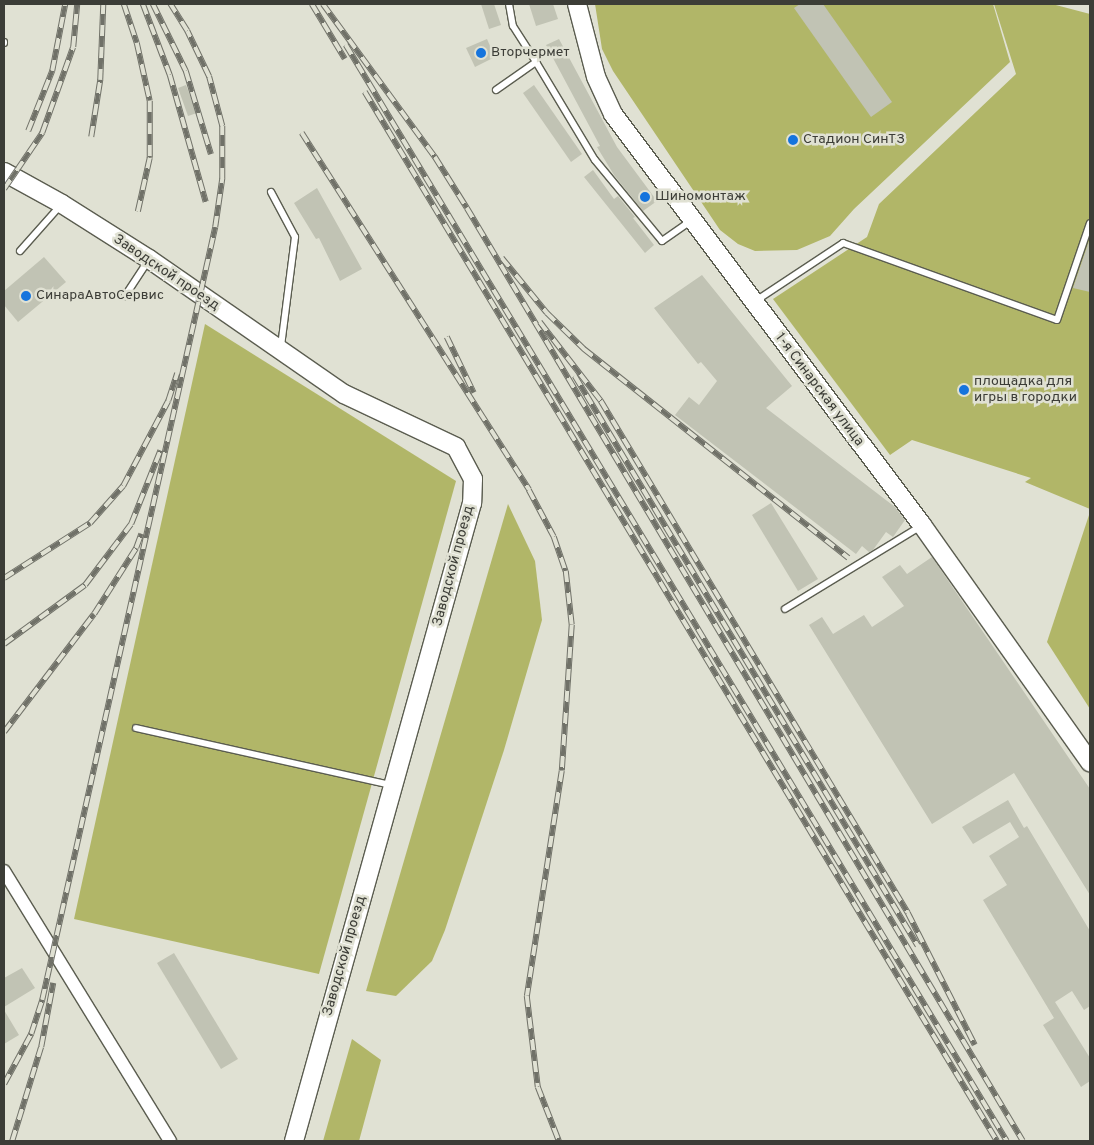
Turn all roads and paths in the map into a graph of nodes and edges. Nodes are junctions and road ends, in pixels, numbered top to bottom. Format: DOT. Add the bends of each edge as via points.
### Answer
graph roads {
  1 [pos="509,4"];
  2 [pos="577,4"];
  3 [pos="536,62"];
  4 [pos="496,90"];
  5 [pos="4,172"];
  6 [pos="270,192"];
  7 [pos="62,204"];
  8 [pos="691,221"];
  9 [pos="1090,223"];
  10 [pos="20,251"];
  11 [pos="149,259"];
  12 [pos="125,296"];
  13 [pos="754,303"];
  14 [pos="280,351"];
  15 [pos="922,526"];
  16 [pos="785,609"];
  17 [pos="136,728"];
  18 [pos="1090,762"];
  19 [pos="393,786"];
  20 [pos="4,871"];
  21 [pos="170,1141"];
  22 [pos="294,1141"];
  1 -- 3 [label="lane" via="513,26"];
  2 -- 8 [label="street, 1-я Синарская улица" via="584,39 613,114"];
  3 -- 4 [label="lane"];
  3 -- 8 [label="lane" via="595,160 662,241"];
  5 -- 7 [label="street, Заводской проезд"];
  6 -- 14 [label="lane" via="295,238"];
  7 -- 10 [label="lane"];
  7 -- 11 [label="street, Заводской проезд"];
  8 -- 13 [label="street, 1-я Синарская улица"];
  9 -- 13 [label="lane" via="1057,320 843,243"];
  11 -- 12 [label="lane"];
  11 -- 14 [label="street, Заводской проезд"];
  13 -- 15 [label="street, 1-я Синарская улица"];
  14 -- 19 [label="street, Заводской проезд" via="344,394 456,447 473,479 472,503"];
  15 -- 16 [label="lane"];
  15 -- 18 [label="street, 1-я Синарская улица"];
  17 -- 19 [label="lane"];
  19 -- 22 [label="street, Заводской проезд"];
  20 -- 21 [label="street"];
}
